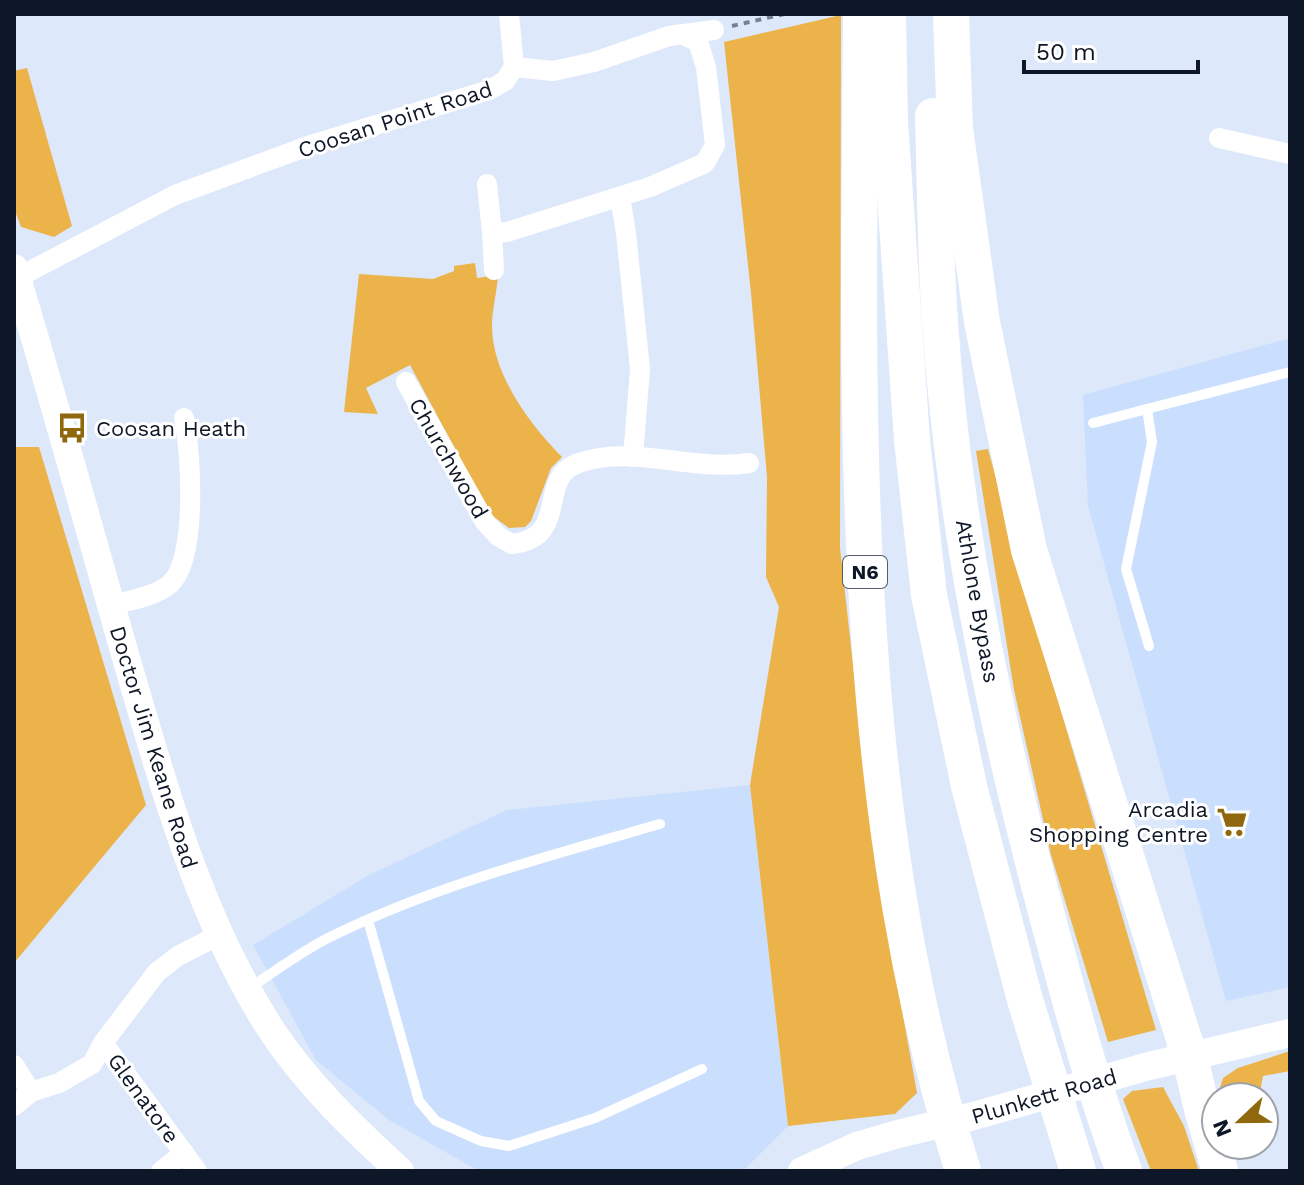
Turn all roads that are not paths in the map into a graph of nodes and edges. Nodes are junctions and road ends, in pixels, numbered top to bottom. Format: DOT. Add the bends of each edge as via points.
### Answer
graph roads {
  1 [pos="509,14"];
  2 [pos="861,14"];
  3 [pos="888,14"];
  4 [pos="930,14"];
  5 [pos="951,14"];
  6 [pos="714,30"];
  7 [pos="682,34"];
  8 [pos="514,67"];
  9 [pos="1219,138"];
  10 [pos="1290,154"];
  11 [pos="487,184"];
  12 [pos="620,197"];
  13 [pos="492,233"];
  14 [pos="494,270"];
  15 [pos="16,273"];
  16 [pos="1290,372"];
  17 [pos="406,382"];
  18 [pos="1147,409"];
  19 [pos="184,418"];
  20 [pos="1093,423"];
  21 [pos="633,457"];
  22 [pos="749,463"];
  23 [pos="111,605"];
  24 [pos="1149,646"];
  25 [pos="660,824"];
  26 [pos="368,920"];
  27 [pos="219,935"];
  28 [pos="247,989"];
  29 [pos="1290,1033"];
  30 [pos="103,1043"];
  31 [pos="1190,1058"];
  32 [pos="14,1065"];
  33 [pos="702,1069"];
  34 [pos="31,1092"];
  35 [pos="14,1106"];
  36 [pos="948,1123"];
  37 [pos="184,1153"];
  38 [pos="1121,1162"];
  39 [pos="1076,1164"];
  40 [pos="161,1171"];
  41 [pos="197,1171"];
  42 [pos="400,1171"];
  43 [pos="802,1171"];
  44 [pos="963,1171"];
  45 [pos="1220,1171"];
  1 -- 8 [label="street"];
  2 -- 36 [label="highway, N6" via="858,345 872,690 890,851"];
  3 -- 39 [label="highway, Athlone Bypass" via="890,122 911,424 929,595 969,786 1025,1000"];
  4 -- 38 [label="highway, Athlone Bypass" via="940,321 979,622 1014,787 1066,987"];
  5 -- 31 [label="highway" via="955,128 982,322 1029,550"];
  6 -- 7 [label="street, Coosan Point Road"];
  7 -- 8 [label="street, Coosan Point Road" via="553,71"];
  7 -- 12 [label="street" via="702,49 713,152 689,172"];
  8 -- 15 [label="street, Coosan Point Road" via="505,81 489,90 311,145 175,195"];
  9 -- 10 [label="street"];
  11 -- 13 [label="street"];
  12 -- 13 [label="street" via="522,229"];
  12 -- 21 [label="street" via="640,369"];
  13 -- 14 [label="street"];
  15 -- 23 [label="street, Doctor Jim Keane Road"];
  16 -- 18 [label="lane"];
  17 -- 21 [label="street, Churchwood" via="485,522 512,544 535,537 544,528 566,469 599,458"];
  18 -- 20 [label="lane"];
  18 -- 24 [label="lane" via="1152,442 1126,569"];
  19 -- 23 [label="street" via="190,498 186,546 177,574 172,583 150,594"];
  21 -- 22 [label="street, Churchwood" via="711,466"];
  23 -- 27 [label="street, Doctor Jim Keane Road" via="168,801"];
  25 -- 26 [label="lane" via="528,862"];
  26 -- 28 [label="lane" via="328,938"];
  26 -- 33 [label="lane" via="419,1101 436,1121 481,1141 509,1146 595,1118"];
  27 -- 28 [label="street, Doctor Jim Keane Road"];
  27 -- 30 [label="street, Glenatore" via="163,966"];
  28 -- 42 [label="street, Doctor Jim Keane Road" via="300,1068"];
  29 -- 31 [label="street, Plunkett Road"];
  30 -- 34 [label="street, Glenatore" via="87,1068"];
  30 -- 37 [label="street, Glenatore"];
  31 -- 36 [label="street, Plunkett Road"];
  31 -- 45 [label="highway"];
  32 -- 34 [label="street"];
  34 -- 35 [label="street, Glenatore"];
  36 -- 43 [label="street, Plunkett Road" via="857,1146"];
  36 -- 44 [label="highway, N6"];
  37 -- 40 [label="street, Glenatore"];
  37 -- 41 [label="street, Glenatore"];
}
